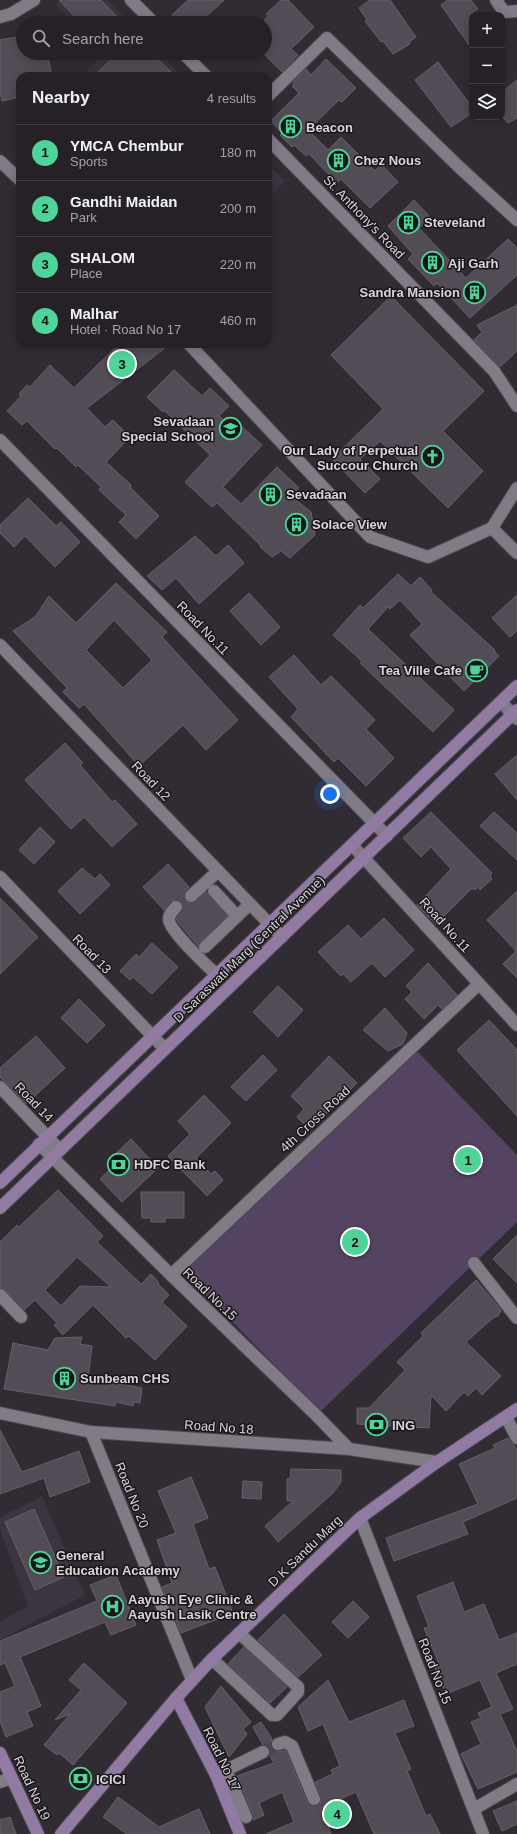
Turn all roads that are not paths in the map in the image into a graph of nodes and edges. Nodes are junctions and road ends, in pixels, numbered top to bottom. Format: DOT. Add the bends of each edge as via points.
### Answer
graph roads {
  1 [pos="34,0"];
  2 [pos="131,0"];
  3 [pos="496,0"];
  4 [pos="517,10"];
  5 [pos="147,16"];
  6 [pos="0,17"];
  7 [pos="190,60"];
  8 [pos="202,72"];
  9 [pos="272,92"];
  10 [pos="272,143"];
  11 [pos="0,161"];
  12 [pos="16,176"];
  13 [pos="517,220"];
  14 [pos="193,348"];
  15 [pos="517,406"];
  16 [pos="0,440"];
  17 [pos="517,488"];
  18 [pos="492,528"];
  19 [pos="517,553"];
  20 [pos="0,645"];
  21 [pos="517,686"];
  22 [pos="501,702"];
  23 [pos="516,715"];
  24 [pos="375,823"];
  25 [pos="387,836"];
  26 [pos="352,845"];
  27 [pos="364,858"];
  28 [pos="218,871"];
  29 [pos="0,877"];
  30 [pos="214,891"];
  31 [pos="191,896"];
  32 [pos="250,904"];
  33 [pos="176,907"];
  34 [pos="237,916"];
  35 [pos="270,925"];
  36 [pos="282,937"];
  37 [pos="205,947"];
  38 [pos="217,975"];
  39 [pos="479,984"];
  40 [pos="517,1025"];
  41 [pos="153,1037"];
  42 [pos="164,1050"];
  43 [pos="0,1087"];
  44 [pos="43,1140"];
  45 [pos="56,1154"];
  46 [pos="0,1183"];
  47 [pos="0,1208"];
  48 [pos="474,1263"];
  49 [pos="171,1275"];
  50 [pos="0,1295"];
  51 [pos="21,1317"];
  52 [pos="517,1318"];
  53 [pos="517,1409"];
  54 [pos="0,1413"];
  55 [pos="506,1416"];
  56 [pos="91,1432"];
  57 [pos="517,1438"];
  58 [pos="349,1449"];
  59 [pos="438,1462"];
  60 [pos="360,1518"];
  61 [pos="239,1633"];
  62 [pos="212,1659"];
  63 [pos="192,1680"];
  64 [pos="176,1698"];
  65 [pos="278,1744"];
  66 [pos="263,1752"];
  67 [pos="0,1753"];
  68 [pos="221,1773"];
  69 [pos="4,1776"];
  70 [pos="517,1784"];
  71 [pos="231,1798"];
  72 [pos="314,1799"];
  73 [pos="474,1809"];
  74 [pos="246,1817"];
  75 [pos="38,1834"];
  76 [pos="61,1834"];
  77 [pos="240,1834"];
  78 [pos="483,1834"];
  1 -- 6 [label="street" via="11,14"];
  2 -- 5 [label="street"];
  3 -- 4 [label="street" via="504,12"];
  7 -- 8 [label="street"];
  9 -- 13 [label="street" via="327,38"];
  10 -- 15 [label="street, St. Anthony's Road" via="494,371"];
  11 -- 12 [label="street"];
  14 -- 18 [label="street" via="370,537 428,556"];
  16 -- 24 [label="street, Road No.11"];
  17 -- 18 [label="street"];
  18 -- 19 [label="street"];
  20 -- 28 [label="street, Road 12"];
  21 -- 22 [label="main road, D Saraswati Marg (Central Avenue)"];
  22 -- 23 [label="street"];
  22 -- 24 [label="main road, D Saraswati Marg (Central Avenue)"];
  23 -- 25 [label="main road, D Saraswati Marg (Central Avenue)"];
  24 -- 25 [label="street, Road No.11"];
  24 -- 26 [label="main road, D Saraswati Marg (Central Avenue)"];
  25 -- 27 [label="main road, D Saraswati Marg (Central Avenue)"];
  26 -- 27 [label="street, Road No.11"];
  26 -- 35 [label="main road, D Saraswati Marg (Central Avenue)"];
  27 -- 36 [label="main road, D Saraswati Marg (Central Avenue)"];
  27 -- 39 [label="street, Road No.11"];
  28 -- 31 [label="street"];
  28 -- 32 [label="street, Road 12"];
  29 -- 41 [label="street, Road 13"];
  30 -- 34 [label="street"];
  32 -- 34 [label="street"];
  32 -- 35 [label="street, Road 12"];
  33 -- 38 [label="street" via="169,914 169,921 178,935"];
  34 -- 37 [label="street"];
  35 -- 36 [label="street, Road 12"];
  35 -- 38 [label="main road, D Saraswati Marg (Central Avenue)"];
  36 -- 42 [label="main road, D Saraswati Marg (Central Avenue)"];
  38 -- 41 [label="main road, D Saraswati Marg (Central Avenue)"];
  39 -- 40 [label="street, Road No.11"];
  39 -- 49 [label="street, 4th Cross Road"];
  41 -- 42 [label="street, Road 13"];
  41 -- 44 [label="main road, D Saraswati Marg (Central Avenue)"];
  42 -- 45 [label="main road, D Saraswati Marg (Central Avenue)"];
  43 -- 44 [label="street, Road 14"];
  44 -- 45 [label="street, Road 14"];
  44 -- 46 [label="main road, D Saraswati Marg (Central Avenue)"];
  45 -- 47 [label="main road, D Saraswati Marg (Central Avenue)"];
  45 -- 49 [label="street, Road No.15"];
  48 -- 52 [label="street"];
  49 -- 58 [label="street, Road No.15"];
  50 -- 51 [label="street"];
  53 -- 55 [label="main road, D K Sandu Marg"];
  54 -- 56 [label="street, Road No 18"];
  55 -- 57 [label="street"];
  55 -- 59 [label="main road, D K Sandu Marg"];
  56 -- 58 [label="street, Road No 18"];
  56 -- 63 [label="street, Road No 20"];
  58 -- 59 [label="street, Road No 18"];
  59 -- 60 [label="main road, D K Sandu Marg"];
  60 -- 61 [label="main road, D K Sandu Marg"];
  60 -- 73 [label="street, Road No 15"];
  61 -- 62 [label="main road, D K Sandu Marg"];
  61 -- 62 [label="street" via="298,1687 298,1692 277,1715 272,1714"];
  62 -- 63 [label="main road, D K Sandu Marg"];
  63 -- 64 [label="main road, D K Sandu Marg"];
  64 -- 68 [label="main road, Road No 17"];
  64 -- 76 [label="main road, D K Sandu Marg"];
  65 -- 72 [label="street" via="285,1742 292,1746"];
  66 -- 68 [label="street"];
  67 -- 69 [label="main road, Road No 19"];
  68 -- 71 [label="main road, Road No 17"];
  69 -- 75 [label="main road, Road No 19"];
  70 -- 73 [label="street"];
  71 -- 74 [label="street"];
  71 -- 77 [label="main road, Road No 17"];
  73 -- 78 [label="street, Road No 15"];
}
